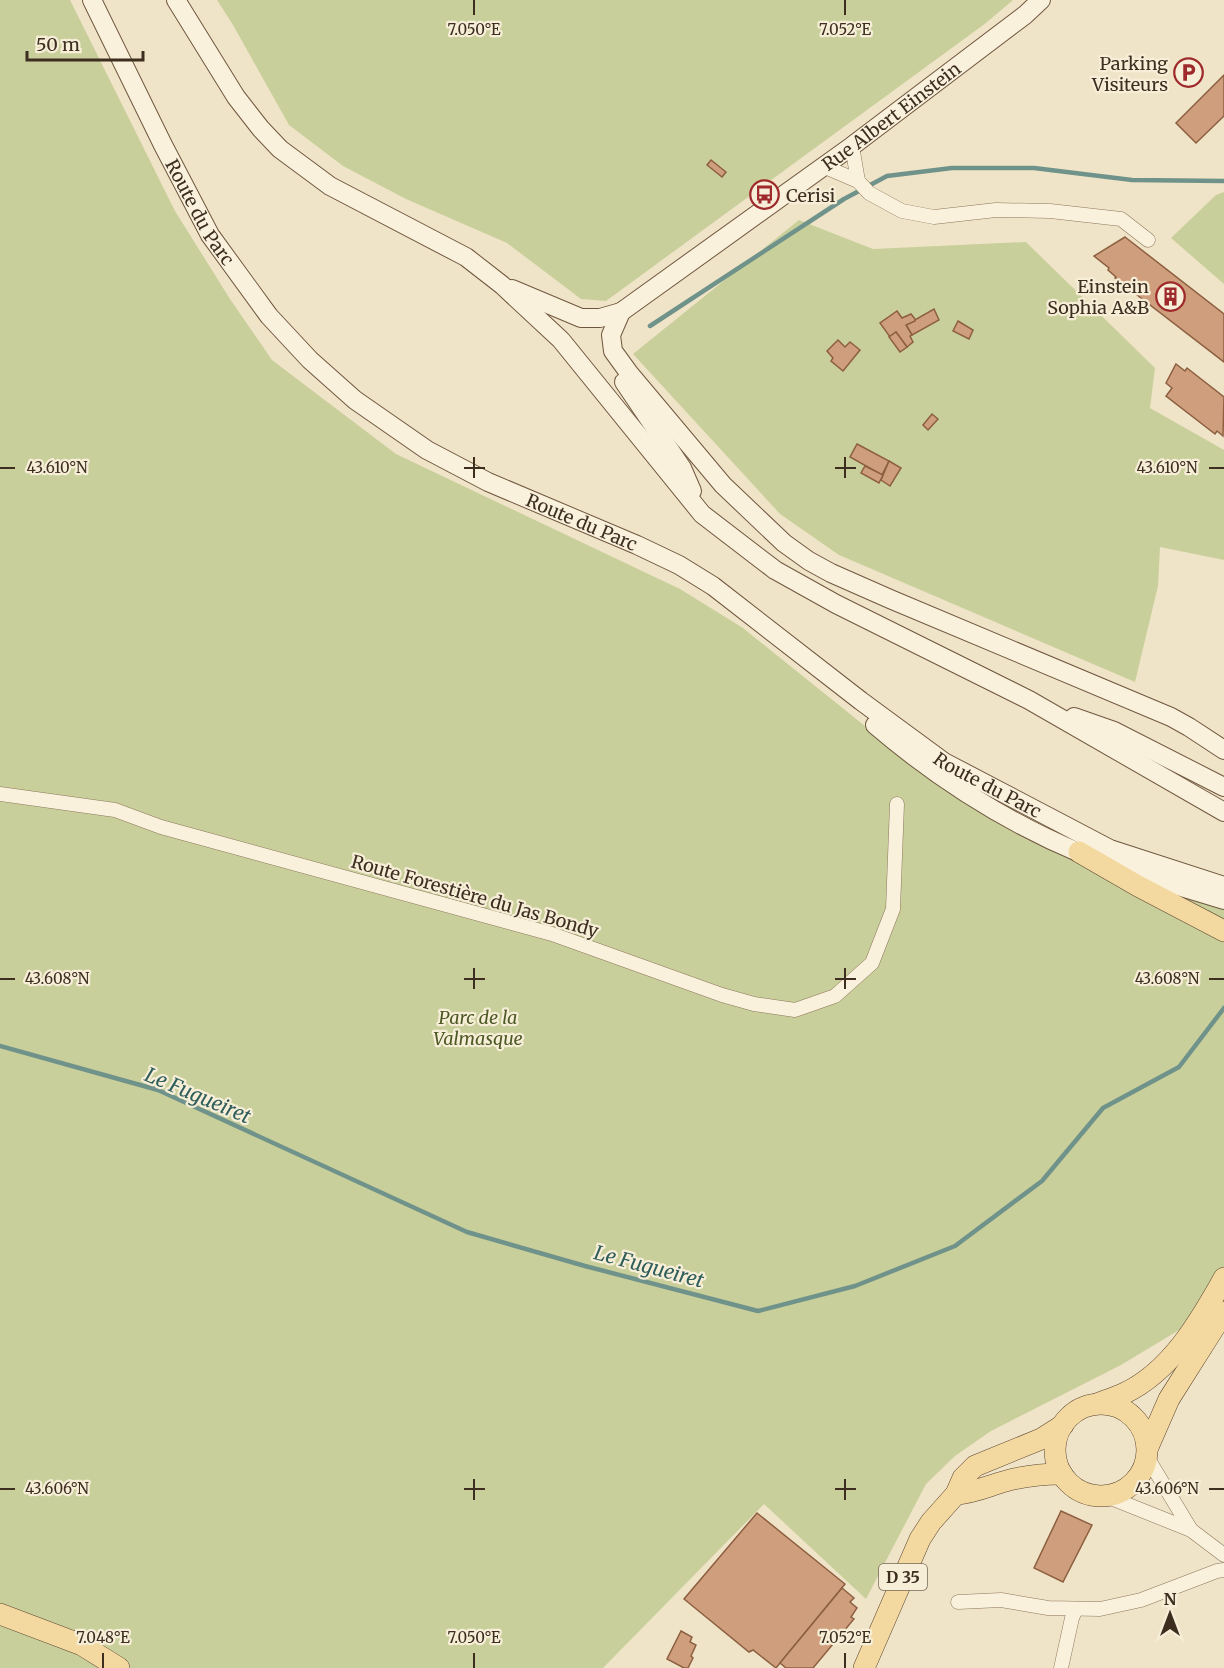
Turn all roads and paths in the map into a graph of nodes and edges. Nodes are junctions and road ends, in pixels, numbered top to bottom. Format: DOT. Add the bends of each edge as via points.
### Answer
graph roads {
  1 [pos="92,0"];
  2 [pos="176,0"];
  3 [pos="1041,0"];
  4 [pos="852,146"];
  5 [pos="823,166"];
  6 [pos="858,181"];
  7 [pos="1149,240"];
  8 [pos="502,285"];
  9 [pos="621,312"];
  10 [pos="702,514"];
  11 [pos="833,679"];
  12 [pos="1029,700"];
  13 [pos="1224,750"];
  14 [pos="1224,787"];
  15 [pos="0,794"];
  16 [pos="897,804"];
  17 [pos="1224,812"];
  18 [pos="1079,852"];
  19 [pos="1224,886"];
  20 [pos="1224,900"];
  21 [pos="1224,931"];
  22 [pos="1224,1278"];
  23 [pos="1224,1312"];
  24 [pos="1096,1405"];
  25 [pos="1063,1425"];
  26 [pos="1148,1452"];
  27 [pos="1062,1474"];
  28 [pos="956,1494"];
  29 [pos="1106,1496"];
  30 [pos="1191,1530"];
  31 [pos="1224,1555"];
  32 [pos="1224,1570"];
  33 [pos="958,1602"];
  34 [pos="1076,1609"];
  35 [pos="0,1614"];
  36 [pos="119,1668"];
  37 [pos="864,1668"];
  38 [pos="1061,1668"];
  1 -- 11 [label="main road, Route du Parc" via="210,235 269,316 310,360 355,400 427,450 488,482 637,545 712,586"];
  2 -- 8 [label="main road" via="236,97 280,149 330,186 466,257"];
  3 -- 4 [label="main road, Rue Albert Einstein"];
  4 -- 5 [label="main road, Rue Albert Einstein"];
  4 -- 6 [label="street"];
  5 -- 6 [label="street"];
  5 -- 9 [label="main road, Rue Albert Einstein"];
  6 -- 7 [label="street" via="869,193 902,211 934,217 996,210 1050,211 1121,219"];
  8 -- 9 [label="main road" via="581,318"];
  8 -- 10 [label="main road" via="561,340"];
  9 -- 10 [label="main road" via="604,329 600,345 682,468"];
  9 -- 13 [label="main road" via="612,335 613,351 723,484 784,543 831,573 1171,717"];
  10 -- 12 [label="main road" via="775,570"];
  11 -- 18 [label="main road" via="853,705 901,747 958,788"];
  11 -- 19 [label="main road, Route du Parc" via="944,762 1110,849"];
  12 -- 14 [label="main road" via="1114,731"];
  12 -- 17 [label="main road"];
  15 -- 16 [label="street, Route Forestière du Jas Bondy" via="115,810 161,827 552,934 722,995 795,1010 835,996 872,963 892,909"];
  18 -- 20 [label="main road"];
  18 -- 21 [label="main road"];
  22 -- 24 [label="main road" via="1185,1341 1161,1366 1126,1393"];
  23 -- 26 [label="main road" via="1168,1400"];
  24 -- 25 [label="main road" via="1074,1413"];
  24 -- 26 [label="main road" via="1112,1405 1128,1412 1140,1424"];
  25 -- 27 [label="main road" via="1055,1449"];
  25 -- 28 [label="main road, D 35" via="1041,1439 975,1466 963,1478"];
  26 -- 29 [label="main road" via="1136,1481 1123,1491"];
  26 -- 30 [label="street"];
  27 -- 28 [label="main road" via="1008,1480 972,1493"];
  27 -- 29 [label="main road" via="1081,1491"];
  28 -- 37 [label="main road, D 35" via="920,1539"];
  29 -- 30 [label="street"];
  30 -- 31 [label="street"];
  32 -- 34 [label="street" via="1140,1600 1100,1609"];
  33 -- 34 [label="street" via="1001,1600"];
  34 -- 38 [label="street"];
  35 -- 36 [label="main road" via="82,1645"];
}
